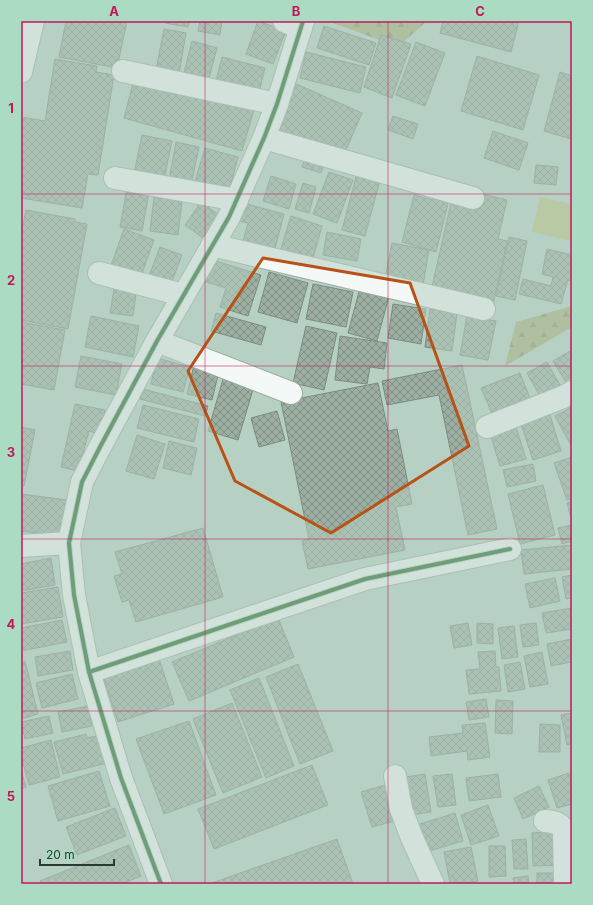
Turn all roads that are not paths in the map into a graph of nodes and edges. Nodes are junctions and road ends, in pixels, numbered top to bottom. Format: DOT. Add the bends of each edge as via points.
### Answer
graph roads {
  1 [pos="33,21"];
  2 [pos="296,23"];
  3 [pos="122,71"];
  4 [pos="21,72"];
  5 [pos="277,104"];
  6 [pos="264,138"];
  7 [pos="115,178"];
  8 [pos="474,198"];
  9 [pos="238,200"];
  10 [pos="212,245"];
  11 [pos="99,273"];
  12 [pos="183,295"];
  13 [pos="484,309"];
  14 [pos="157,341"];
  15 [pos="572,392"];
  16 [pos="291,393"];
  17 [pos="487,427"];
  18 [pos="69,543"];
  19 [pos="21,546"];
  20 [pos="510,548"];
  21 [pos="89,672"];
  22 [pos="395,776"];
  23 [pos="545,821"];
  24 [pos="161,884"];
  25 [pos="433,884"];
  26 [pos="565,884"];
  1 -- 4 [label="street"];
  2 -- 5 [label="street"];
  3 -- 5 [label="street"];
  5 -- 6 [label="street"];
  6 -- 8 [label="street"];
  6 -- 9 [label="street"];
  7 -- 9 [label="street"];
  9 -- 10 [label="street"];
  10 -- 12 [label="street"];
  10 -- 13 [label="street"];
  11 -- 12 [label="street"];
  12 -- 14 [label="street"];
  14 -- 16 [label="street"];
  14 -- 18 [label="street" via="82,482"];
  15 -- 17 [label="street"];
  18 -- 19 [label="street"];
  18 -- 21 [label="street" via="74,595"];
  20 -- 21 [label="street" via="365,579"];
  21 -- 24 [label="street" via="121,778"];
  22 -- 25 [label="street" via="401,809"];
  23 -- 26 [label="street" via="558,823 564,831"];
}
